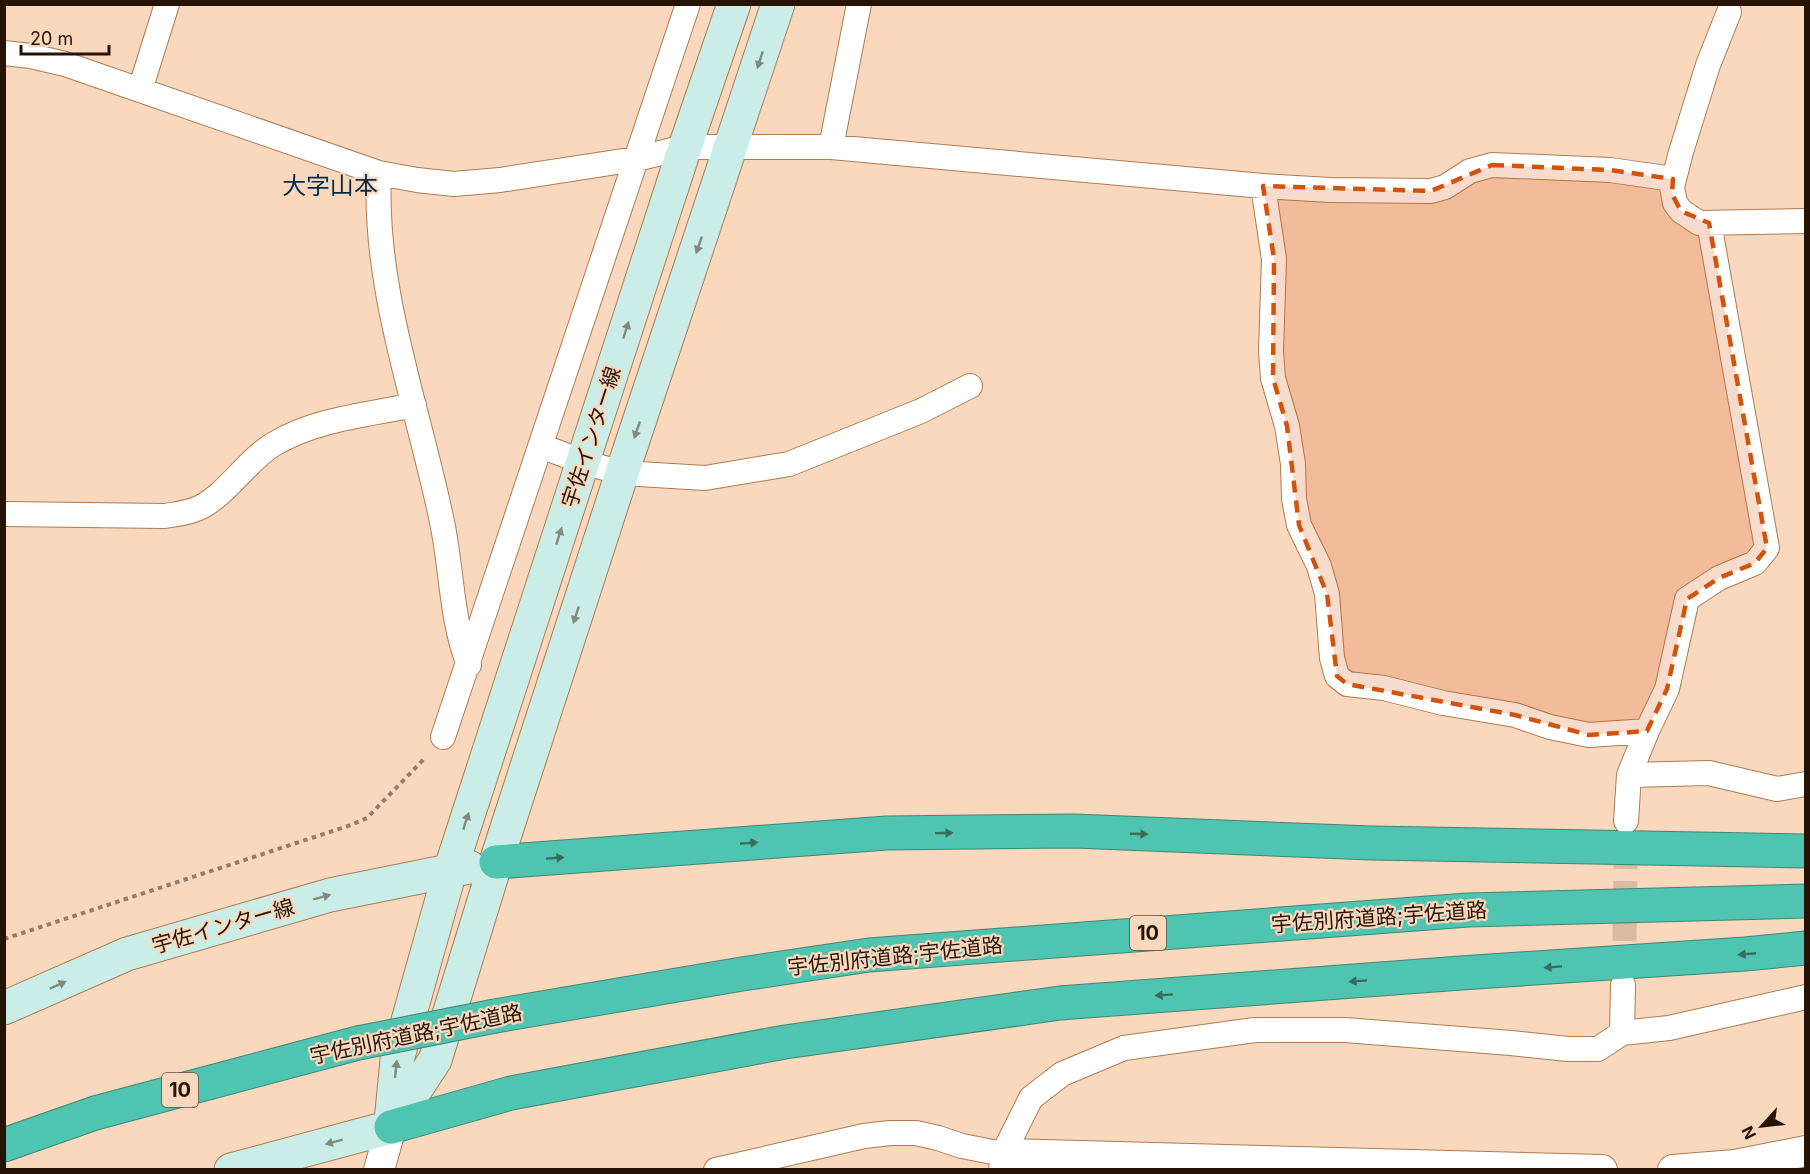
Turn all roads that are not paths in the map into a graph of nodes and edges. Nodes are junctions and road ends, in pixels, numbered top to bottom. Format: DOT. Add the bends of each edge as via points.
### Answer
graph roads {
  1 [pos="167,4"];
  2 [pos="688,4"];
  3 [pos="734,4"];
  4 [pos="778,4"];
  5 [pos="859,4"];
  6 [pos="1729,12"];
  7 [pos="4,53"];
  8 [pos="140,90"];
  9 [pos="685,147"];
  10 [pos="732,147"];
  11 [pos="831,147"];
  12 [pos="636,159"];
  13 [pos="379,173"];
  14 [pos="1673,179"];
  15 [pos="1263,186"];
  16 [pos="1806,221"];
  17 [pos="1709,223"];
  18 [pos="970,386"];
  19 [pos="414,405"];
  20 [pos="541,446"];
  21 [pos="583,462"];
  22 [pos="622,473"];
  23 [pos="4,514"];
  24 [pos="469,665"];
  25 [pos="1647,731"];
  26 [pos="443,737"];
  27 [pos="1629,775"];
  28 [pos="1806,784"];
  29 [pos="1626,821"];
  30 [pos="1806,851"];
  31 [pos="496,862"];
  32 [pos="450,871"];
  33 [pos="1806,901"];
  34 [pos="1806,948"];
  35 [pos="1623,985"];
  36 [pos="1806,997"];
  37 [pos="4,1008"];
  38 [pos="1622,1033"];
  39 [pos="391,1127"];
  40 [pos="4,1145"];
  41 [pos="1806,1151"];
  42 [pos="1002,1162"];
  43 [pos="1682,1169"];
  44 [pos="231,1170"];
  45 [pos="379,1170"];
  46 [pos="716,1170"];
  47 [pos="1602,1170"];
  48 [pos="1673,1170"];
  1 -- 8 [label="street"];
  2 -- 12 [label="street"];
  3 -- 9 [label="main road, 宇佐インター線"];
  4 -- 10 [label="main road, 宇佐インター線, one-way"];
  5 -- 11 [label="street"];
  6 -- 14 [label="street" via="1708,65"];
  7 -- 8 [label="street" via="65,64"];
  8 -- 13 [label="street"];
  9 -- 10 [label="street"];
  9 -- 12 [label="street"];
  21 -- 9 [label="main road, 宇佐インター線, one-way"];
  10 -- 11 [label="street"];
  10 -- 22 [label="main road, 宇佐インター線, one-way"];
  11 -- 15 [label="street"];
  12 -- 13 [label="street" via="501,180 454,183"];
  12 -- 20 [label="street"];
  13 -- 19 [label="street" via="378,203 386,276"];
  14 -- 15 [label="street" via="1610,170 1492,165 1470,171 1431,191"];
  14 -- 17 [label="street" via="1672,194 1681,211 1698,223"];
  15 -- 25 [label="street" via="1274,259 1273,378 1287,426 1299,525 1319,566 1327,594 1337,676 1347,684 1515,715 1589,735"];
  16 -- 17 [label="street"];
  17 -- 25 [label="street" via="1767,548 1755,563 1719,578 1687,599 1667,689"];
  18 -- 22 [label="street" via="921,411 789,464 705,478"];
  19 -- 23 [label="street" via="320,424 295,433 253,460 201,507 185,513"];
  19 -- 24 [label="street" via="447,548 460,643"];
  20 -- 21 [label="street"];
  20 -- 24 [label="street"];
  21 -- 22 [label="street"];
  32 -- 21 [label="main road, 宇佐インター線, one-way"];
  22 -- 31 [label="main road, 宇佐インター線, one-way"];
  24 -- 26 [label="street"];
  25 -- 27 [label="street"];
  27 -- 28 [label="street" via="1709,773 1777,789"];
  27 -- 29 [label="street"];
  31 -- 30 [label="highway, one-way" via="887,833 1074,831 1371,843"];
  31 -- 32 [label="main road, 宇佐インター線"];
  31 -- 39 [label="main road, 宇佐インター線" via="435,1060"];
  37 -- 32 [label="main road, 宇佐インター線, one-way" via="127,954 330,895"];
  39 -- 32 [label="main road, 宇佐インター線, one-way" via="397,1060"];
  33 -- 40 [label="highway, 宇佐別府道路;宇佐道路 / 10, bridge" via="1468,910 869,955 495,1016 358,1043 95,1113"];
  34 -- 39 [label="highway, one-way" via="1060,1003 785,1042 511,1093"];
  35 -- 38 [label="street"];
  36 -- 38 [label="street" via="1669,1028"];
  38 -- 42 [label="street" via="1598,1048 1588,1049 1345,1030 1256,1030 1124,1048 1062,1074 1031,1098"];
  39 -- 44 [label="main road, one-way"];
  39 -- 45 [label="street"];
  41 -- 43 [label="street" via="1735,1165"];
  42 -- 46 [label="street" via="938,1138 890,1133"];
  42 -- 47 [label="street"];
  43 -- 48 [label="street"];
}
